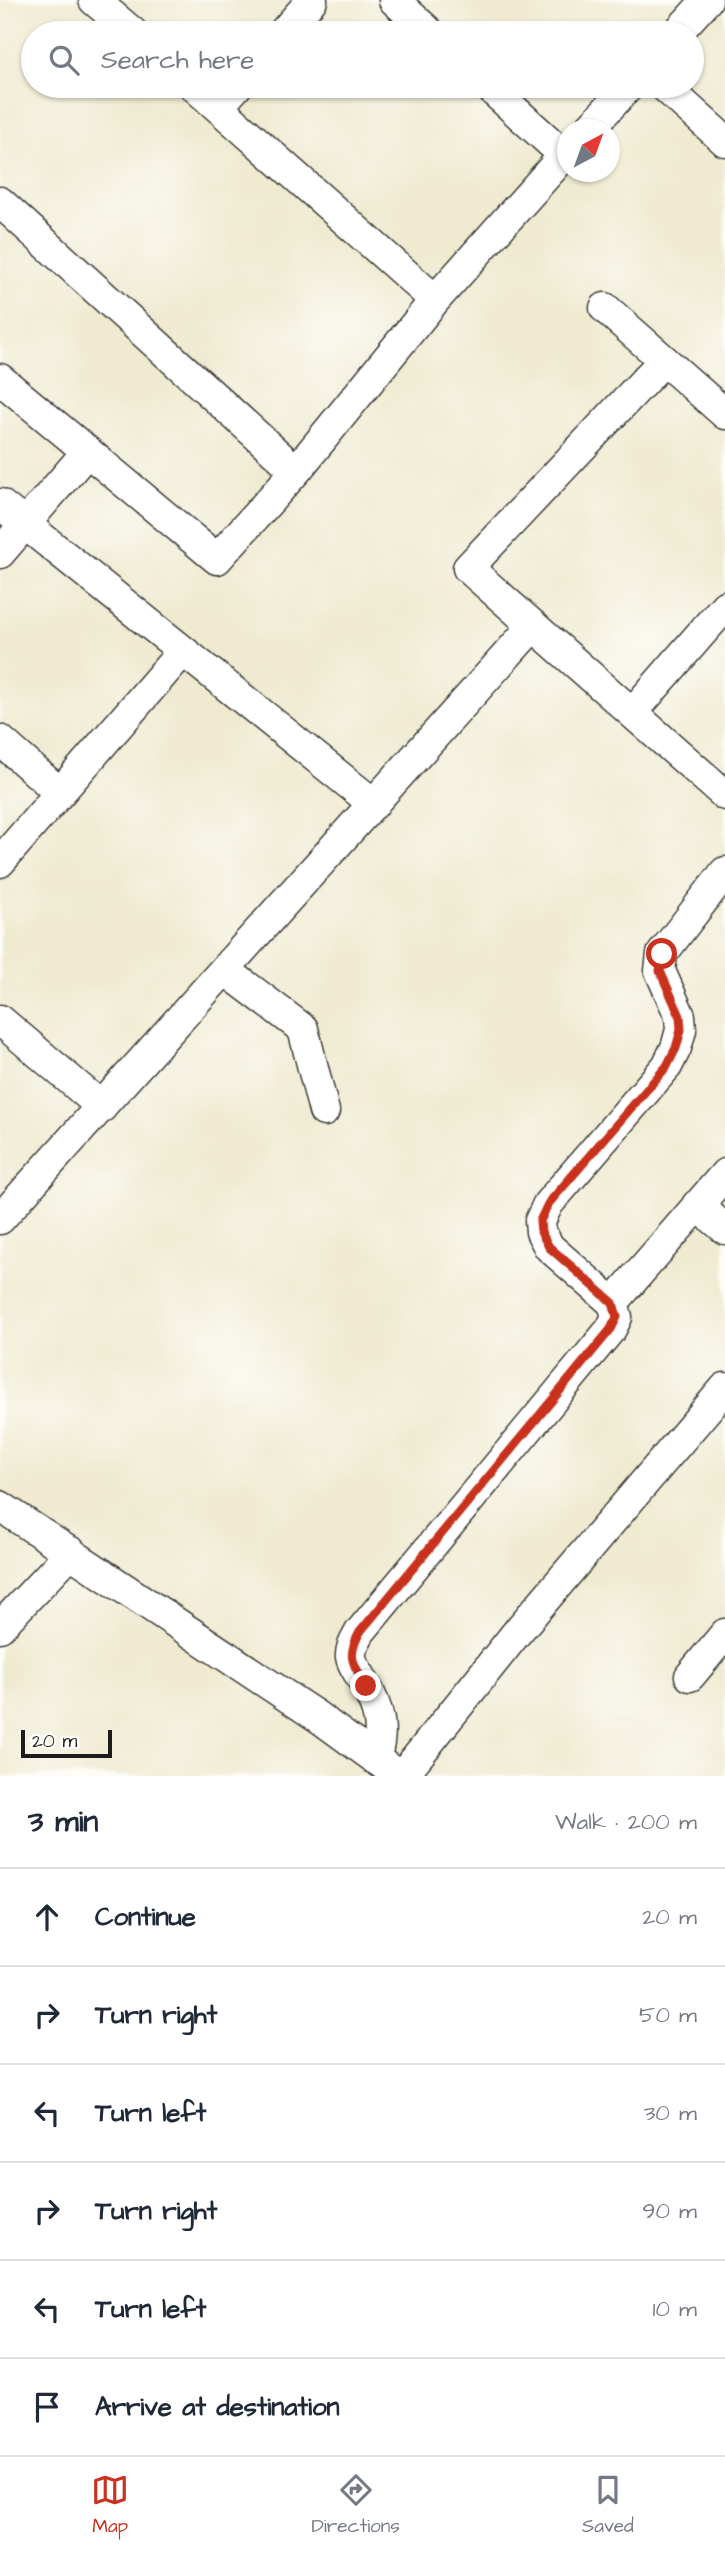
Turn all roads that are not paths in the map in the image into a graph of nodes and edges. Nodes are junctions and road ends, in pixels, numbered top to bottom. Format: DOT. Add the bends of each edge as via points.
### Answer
graph roads {
  1 [pos="94,0"];
  2 [pos="312,0"];
  3 [pos="394,0"];
  4 [pos="707,0"];
  5 [pos="119,21"];
  6 [pos="294,21"];
  7 [pos="417,21"];
  8 [pos="688,21"];
  9 [pos="230,98"];
  10 [pos="502,98"];
  11 [pos="618,98"];
  12 [pos="677,98"];
  13 [pos="598,119"];
  14 [pos="725,141"];
  15 [pos="557,145"];
  16 [pos="557,163"];
  17 [pos="0,202"];
  18 [pos="435,300"];
  19 [pos="605,308"];
  20 [pos="664,360"];
  21 [pos="0,379"];
  22 [pos="725,414"];
  23 [pos="86,453"];
  24 [pos="296,471"];
  25 [pos="0,504"];
  26 [pos="24,525"];
  27 [pos="0,553"];
  28 [pos="725,606"];
  29 [pos="533,625"];
  30 [pos="182,652"];
  31 [pos="632,713"];
  32 [pos="0,740"];
  33 [pos="60,793"];
  34 [pos="725,795"];
  35 [pos="374,804"];
  36 [pos="0,862"];
  37 [pos="725,872"];
  38 [pos="225,970"];
  39 [pos="0,1020"];
  40 [pos="102,1107"];
  41 [pos="324,1111"];
  42 [pos="725,1174"];
  43 [pos="697,1205"];
  44 [pos="0,1219"];
  45 [pos="725,1229"];
  46 [pos="613,1303"];
  47 [pos="725,1388"];
  48 [pos="0,1506"];
  49 [pos="71,1552"];
  50 [pos="0,1627"];
  51 [pos="725,1634"];
  52 [pos="690,1676"];
  53 [pos="375,1759"];
  54 [pos="401,1776"];
  1 -- 5 [label="street"];
  2 -- 6 [label="street"];
  3 -- 7 [label="street"];
  4 -- 8 [label="street"];
  9 -- 18 [label="street"];
  10 -- 15 [label="street"];
  11 -- 13 [label="street"];
  12 -- 14 [label="street"];
  16 -- 18 [label="street"];
  17 -- 24 [label="street"];
  18 -- 24 [label="street"];
  19 -- 20 [label="street"];
  20 -- 22 [label="street"];
  20 -- 29 [label="street" via="468,568"];
  21 -- 23 [label="street"];
  23 -- 24 [label="street" via="217,559"];
  23 -- 26 [label="street"];
  25 -- 26 [label="street"];
  26 -- 27 [label="street"];
  26 -- 30 [label="street"];
  28 -- 31 [label="street"];
  29 -- 31 [label="street"];
  29 -- 35 [label="street"];
  30 -- 33 [label="street"];
  30 -- 35 [label="street"];
  31 -- 34 [label="street"];
  32 -- 33 [label="street"];
  33 -- 36 [label="street"];
  35 -- 38 [label="street"];
  37 -- 46 [label="street" via="662,954 660,971 680,1016 681,1030 667,1066 548,1204 540,1221 549,1247"];
  38 -- 40 [label="street"];
  38 -- 41 [label="street" via="303,1029"];
  39 -- 40 [label="street"];
  40 -- 44 [label="street"];
  42 -- 43 [label="street"];
  43 -- 45 [label="street"];
  43 -- 46 [label="street"];
  46 -- 53 [label="street" via="617,1317 611,1329 352,1646 351,1658 382,1730"];
  47 -- 54 [label="street"];
  48 -- 49 [label="street"];
  49 -- 50 [label="street"];
  49 -- 53 [label="street"];
  51 -- 52 [label="street"];
  53 -- 54 [label="street"];
}
